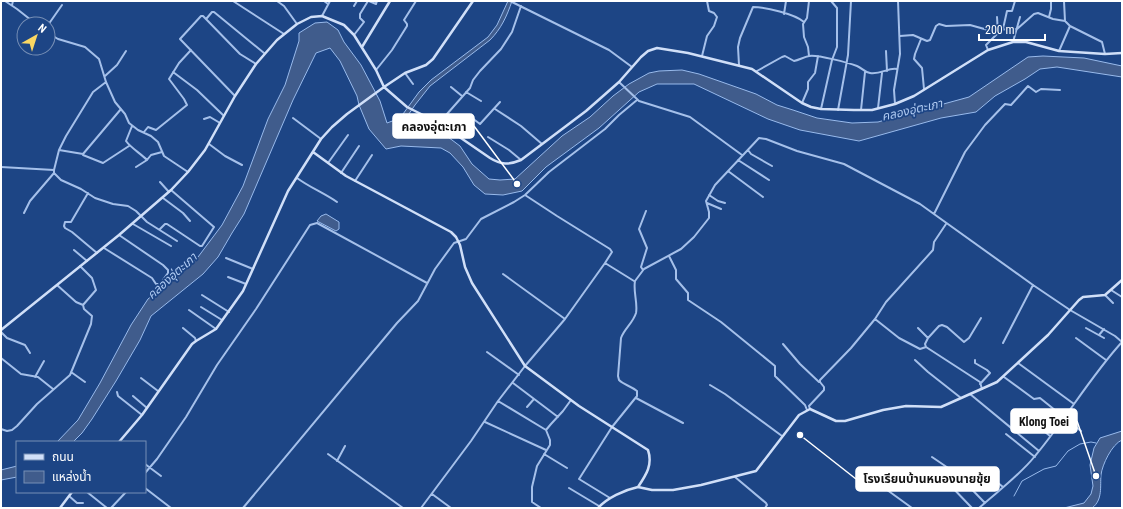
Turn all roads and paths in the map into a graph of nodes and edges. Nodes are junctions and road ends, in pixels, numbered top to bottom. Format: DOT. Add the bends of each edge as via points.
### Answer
graph roads {
  1 [pos="4,1"];
  2 [pos="13,1"];
  3 [pos="233,1"];
  4 [pos="277,1"];
  5 [pos="324,1"];
  6 [pos="330,1"];
  7 [pos="357,1"];
  8 [pos="369,1"];
  9 [pos="378,1"];
  10 [pos="390,1"];
  11 [pos="416,1"];
  12 [pos="473,1"];
  13 [pos="707,1"];
  14 [pos="786,1"];
  15 [pos="809,1"];
  16 [pos="831,1"];
  17 [pos="851,1"];
  18 [pos="898,1"];
  19 [pos="1015,1"];
  20 [pos="1051,1"];
  21 [pos="1064,1"];
  22 [pos="512,2"];
  23 [pos="328,4"];
  24 [pos="12,5"];
  25 [pos="62,6"];
  26 [pos="354,6"];
  27 [pos="521,6"];
  28 [pos="784,14"];
  29 [pos="26,16"];
  30 [pos="55,16"];
  31 [pos="322,16"];
  32 [pos="1049,16"];
  33 [pos="998,17"];
  34 [pos="1020,18"];
  35 [pos="206,19"];
  36 [pos="1065,21"];
  37 [pos="804,22"];
  38 [pos="297,24"];
  39 [pos="1070,26"];
  40 [pos="1017,29"];
  41 [pos="998,30"];
  42 [pos="1003,30"];
  43 [pos="284,34"];
  44 [pos="354,35"];
  45 [pos="900,36"];
  46 [pos="56,37"];
  47 [pos="921,38"];
  48 [pos="1013,42"];
  49 [pos="362,47"];
  50 [pos="191,50"];
  51 [pos="988,50"];
  52 [pos="126,51"];
  53 [pos="886,51"];
  54 [pos="1059,51"];
  55 [pos="264,54"];
  56 [pos="1105,54"];
  57 [pos="1122,54"];
  58 [pos="702,56"];
  59 [pos="809,56"];
  60 [pos="818,56"];
  61 [pos="832,60"];
  62 [pos="846,63"];
  63 [pos="256,64"];
  64 [pos="739,65"];
  65 [pos="632,68"];
  66 [pos="897,69"];
  67 [pos="376,70"];
  68 [pos="757,71"];
  69 [pos="887,71"];
  70 [pos="173,72"];
  71 [pos="865,72"];
  72 [pos="405,73"];
  73 [pos="882,73"];
  74 [pos="104,76"];
  75 [pos="106,82"];
  76 [pos="619,82"];
  77 [pos="413,84"];
  78 [pos="384,87"];
  79 [pos="450,87"];
  80 [pos="924,90"];
  81 [pos="1060,90"];
  82 [pos="466,92"];
  83 [pos="234,96"];
  84 [pos="463,96"];
  85 [pos="637,99"];
  86 [pos="481,101"];
  87 [pos="500,102"];
  88 [pos="802,103"];
  89 [pos="894,104"];
  90 [pos="494,108"];
  91 [pos="878,108"];
  92 [pos="121,109"];
  93 [pos="821,109"];
  94 [pos="838,110"];
  95 [pos="861,110"];
  96 [pos="224,115"];
  97 [pos="293,118"];
  98 [pos="204,119"];
  99 [pos="220,123"];
  100 [pos="439,123"];
  101 [pos="132,126"];
  102 [pos="144,132"];
  103 [pos="348,134"];
  104 [pos="455,134"];
  105 [pos="488,137"];
  106 [pos="321,139"];
  107 [pos="209,144"];
  108 [pos="542,144"];
  109 [pos="129,146"];
  110 [pos="359,146"];
  111 [pos="58,150"];
  112 [pos="748,150"];
  113 [pos="162,152"];
  114 [pos="313,152"];
  115 [pos="83,154"];
  116 [pos="372,155"];
  117 [pos="742,155"];
  118 [pos="147,160"];
  119 [pos="521,160"];
  120 [pos="738,160"];
  121 [pos="328,163"];
  122 [pos="242,165"];
  123 [pos="772,166"];
  124 [pos="1,167"];
  125 [pos="136,167"];
  126 [pos="728,171"];
  127 [pos="54,172"];
  128 [pos="188,172"];
  129 [pos="341,173"];
  130 [pos="296,177"];
  131 [pos="769,180"];
  132 [pos="355,181"];
  133 [pos="160,182"];
  134 [pos="170,191"];
  135 [pos="88,193"];
  136 [pos="525,194"];
  137 [pos="709,195"];
  138 [pos="763,197"];
  139 [pos="162,198"];
  140 [pos="337,202"];
  141 [pos="707,203"];
  142 [pos="725,203"];
  143 [pos="721,209"];
  144 [pos="646,211"];
  145 [pos="24,213"];
  146 [pos="934,214"];
  147 [pos="142,216"];
  148 [pos="190,221"];
  149 [pos="132,224"];
  150 [pos="946,224"];
  151 [pos="160,229"];
  152 [pos="119,235"];
  153 [pos="177,241"];
  154 [pos="459,241"];
  155 [pos="171,246"];
  156 [pos="104,248"];
  157 [pos="74,250"];
  158 [pos="97,253"];
  159 [pos="669,256"];
  160 [pos="226,258"];
  161 [pos="87,261"];
  162 [pos="605,263"];
  163 [pos="80,266"];
  164 [pos="253,270"];
  165 [pos="643,270"];
  166 [pos="502,274"];
  167 [pos="228,277"];
  168 [pos="1122,280"];
  169 [pos="635,281"];
  170 [pos="427,283"];
  171 [pos="246,284"];
  172 [pos="57,285"];
  173 [pos="1033,285"];
  174 [pos="1111,290"];
  175 [pos="202,295"];
  176 [pos="1105,295"];
  177 [pos="1122,297"];
  178 [pos="1113,303"];
  179 [pos="83,305"];
  180 [pos="201,307"];
  181 [pos="189,310"];
  182 [pos="1070,310"];
  183 [pos="229,312"];
  184 [pos="981,318"];
  185 [pos="565,319"];
  186 [pos="875,319"];
  187 [pos="223,321"];
  188 [pos="183,328"];
  189 [pos="918,328"];
  190 [pos="1086,328"];
  191 [pos="216,329"];
  192 [pos="1104,329"];
  193 [pos="1,331"];
  194 [pos="1098,335"];
  195 [pos="928,338"];
  196 [pos="1076,338"];
  197 [pos="1104,338"];
  198 [pos="196,341"];
  199 [pos="1003,343"];
  200 [pos="783,344"];
  201 [pos="926,347"];
  202 [pos="487,352"];
  203 [pos="30,353"];
  204 [pos="1,358"];
  205 [pos="916,360"];
  206 [pos="975,360"];
  207 [pos="1106,360"];
  208 [pos="44,361"];
  209 [pos="1018,362"];
  210 [pos="525,366"];
  211 [pos="72,372"];
  212 [pos="518,375"];
  213 [pos="35,377"];
  214 [pos="1004,377"];
  215 [pos="141,378"];
  216 [pos="85,382"];
  217 [pos="820,382"];
  218 [pos="513,383"];
  219 [pos="980,384"];
  220 [pos="710,385"];
  221 [pos="53,389"];
  222 [pos="982,389"];
  223 [pos="158,391"];
  224 [pos="117,392"];
  225 [pos="970,394"];
  226 [pos="133,396"];
  227 [pos="636,398"];
  228 [pos="961,398"];
  229 [pos="534,399"];
  230 [pos="571,400"];
  231 [pos="498,401"];
  232 [pos="1074,404"];
  233 [pos="527,407"];
  234 [pos="147,408"];
  235 [pos="808,409"];
  236 [pos="1024,414"];
  237 [pos="142,415"];
  238 [pos="558,417"];
  239 [pos="1064,417"];
  240 [pos="485,422"];
  241 [pos="683,423"];
  242 [pos="612,427"];
  243 [pos="1,429"];
  244 [pos="546,430"];
  245 [pos="1081,431"];
  246 [pos="1006,434"];
  247 [pos="1050,436"];
  248 [pos="783,437"];
  249 [pos="120,441"];
  250 [pos="345,446"];
  251 [pos="546,450"];
  252 [pos="1039,451"];
  253 [pos="328,454"];
  254 [pos="544,454"];
  255 [pos="932,457"];
  256 [pos="1035,457"];
  257 [pos="337,461"];
  258 [pos="146,465"];
  259 [pos="150,468"];
  260 [pos="567,468"];
  261 [pos="981,469"];
  262 [pos="146,472"];
  263 [pos="957,474"];
  264 [pos="937,475"];
  265 [pos="161,476"];
  266 [pos="735,476"];
  267 [pos="872,479"];
  268 [pos="948,483"];
  269 [pos="638,487"];
  270 [pos="1003,487"];
  271 [pos="569,488"];
  272 [pos="146,489"];
  273 [pos="71,493"];
  274 [pos="88,493"];
  275 [pos="125,493"];
  276 [pos="432,494"];
  277 [pos="68,496"];
  278 [pos="610,498"];
  279 [pos="83,503"];
  280 [pos="985,503"];
  281 [pos="598,507"];
  282 [pos="60,508"];
  283 [pos="107,508"];
  284 [pos="111,508"];
  285 [pos="171,508"];
  286 [pos="242,508"];
  287 [pos="403,508"];
  288 [pos="422,508"];
  289 [pos="451,508"];
  290 [pos="541,508"];
  291 [pos="765,508"];
  292 [pos="912,508"];
  293 [pos="972,508"];
  294 [pos="980,508"];
  1 -- 24 [label="street"];
  2 -- 24 [label="street"];
  3 -- 43 [label="street"];
  4 -- 38 [label="street" via="284,6"];
  5 -- 23 [label="street"];
  6 -- 23 [label="street"];
  7 -- 26 [label="street"];
  8 -- 9 [label="street" via="376,4"];
  8 -- 44 [label="street" via="360,14 364,22"];
  10 -- 49 [label="street"];
  11 -- 67 [label="street" via="404,20 408,26"];
  12 -- 72 [label="street" via="433,59"];
  13 -- 58 [label="street" via="709,11 717,17"];
  14 -- 28 [label="street"];
  15 -- 37 [label="street"];
  16 -- 61 [label="street" via="837,8 837,45"];
  17 -- 62 [label="street"];
  18 -- 45 [label="street"];
  19 -- 42 [label="street" via="1012,11 1006,11"];
  20 -- 32 [label="street"];
  21 -- 36 [label="street"];
  22 -- 27 [label="street"];
  23 -- 31 [label="street"];
  24 -- 29 [label="street"];
  25 -- 30 [label="street"];
  27 -- 65 [label="street" via="609,50"];
  27 -- 82 [label="street" via="512,32"];
  28 -- 37 [label="street"];
  28 -- 64 [label="street" via="753,7 740,38"];
  31 -- 38 [label="street" via="311,17"];
  31 -- 44 [label="street" via="344,25"];
  32 -- 36 [label="street"];
  32 -- 40 [label="street" via="1034,14"];
  33 -- 41 [label="street"];
  34 -- 40 [label="street"];
  35 -- 50 [label="street" via="201,16 180,39"];
  35 -- 55 [label="street" via="214,12"];
  35 -- 63 [label="street" via="240,54"];
  36 -- 39 [label="street"];
  37 -- 59 [label="street" via="802,24"];
  38 -- 43 [label="street"];
  39 -- 54 [label="street"];
  39 -- 56 [label="street" via="1100,41"];
  40 -- 42 [label="street"];
  40 -- 48 [label="street"];
  41 -- 42 [label="street"];
  41 -- 47 [label="street" via="970,25 939,24 930,40"];
  41 -- 51 [label="street" via="986,45"];
  43 -- 55 [label="street"];
  44 -- 49 [label="street"];
  45 -- 47 [label="street" via="913,35"];
  45 -- 66 [label="street"];
  46 -- 74 [label="street" via="85,47 99,59"];
  47 -- 80 [label="street" via="914,59 922,68"];
  48 -- 51 [label="street"];
  48 -- 54 [label="street" via="1026,42"];
  49 -- 67 [label="street"];
  50 -- 70 [label="street"];
  50 -- 83 [label="street"];
  51 -- 80 [label="street"];
  52 -- 74 [label="street" via="117,65"];
  53 -- 69 [label="street"];
  54 -- 56 [label="street"];
  55 -- 63 [label="street"];
  56 -- 57 [label="street"];
  58 -- 64 [label="street"];
  58 -- 65 [label="street" via="657,48 648,51"];
  59 -- 60 [label="street"];
  59 -- 68 [label="street" via="794,61 785,56"];
  60 -- 61 [label="street"];
  60 -- 88 [label="street" via="815,74 808,82"];
  61 -- 62 [label="street"];
  61 -- 93 [label="street"];
  62 -- 71 [label="street" via="858,66"];
  62 -- 94 [label="street"];
  63 -- 83 [label="street"];
  64 -- 68 [label="street"];
  65 -- 76 [label="street"];
  66 -- 69 [label="street"];
  66 -- 89 [label="street"];
  67 -- 78 [label="street"];
  68 -- 88 [label="street"];
  69 -- 73 [label="street"];
  70 -- 96 [label="street"];
  70 -- 102 [label="street" via="170,82 187,105 156,130 148,127"];
  71 -- 73 [label="street"];
  71 -- 95 [label="street"];
  72 -- 77 [label="street"];
  72 -- 78 [label="street"];
  73 -- 91 [label="street"];
  74 -- 75 [label="street"];
  75 -- 92 [label="street"];
  75 -- 111 [label="street" via="93,92"];
  76 -- 85 [label="street"];
  76 -- 108 [label="street" via="586,112"];
  78 -- 100 [label="street" via="407,108"];
  78 -- 106 [label="street" via="332,127"];
  79 -- 84 [label="street"];
  80 -- 89 [label="street"];
  81 -- 146 [label="street" via="1041,89 1036,92 1028,86 1012,105 1005,104 965,152"];
  82 -- 84 [label="street"];
  82 -- 86 [label="street"];
  83 -- 96 [label="street"];
  84 -- 100 [label="street"];
  85 -- 117 [label="street" via="690,117"];
  85 -- 136 [label="street" via="605,129"];
  87 -- 90 [label="street"];
  88 -- 93 [label="street"];
  89 -- 91 [label="street"];
  90 -- 104 [label="street" via="480,124 472,118"];
  90 -- 108 [label="street"];
  91 -- 95 [label="street"];
  92 -- 101 [label="street"];
  92 -- 115 [label="street"];
  93 -- 94 [label="street"];
  94 -- 95 [label="street"];
  96 -- 99 [label="street"];
  97 -- 106 [label="street"];
  98 -- 99 [label="street" via="210,117"];
  99 -- 107 [label="street"];
  100 -- 104 [label="street"];
  101 -- 102 [label="street"];
  101 -- 109 [label="street" via="126,139"];
  102 -- 113 [label="street" via="158,142"];
  103 -- 121 [label="street"];
  104 -- 119 [label="street" via="498,163 512,164"];
  105 -- 119 [label="street"];
  106 -- 114 [label="street"];
  107 -- 122 [label="street"];
  107 -- 128 [label="street"];
  108 -- 119 [label="street"];
  109 -- 115 [label="street" via="103,162"];
  109 -- 118 [label="street" via="138,150"];
  110 -- 129 [label="street"];
  111 -- 115 [label="street"];
  111 -- 127 [label="street"];
  112 -- 117 [label="street"];
  112 -- 123 [label="street"];
  112 -- 146 [label="street" via="759,138 766,139 844,164"];
  113 -- 118 [label="street" via="151,155"];
  113 -- 128 [label="street"];
  114 -- 121 [label="street"];
  114 -- 130 [label="street"];
  116 -- 132 [label="street"];
  117 -- 120 [label="street"];
  118 -- 125 [label="street"];
  120 -- 126 [label="street"];
  120 -- 131 [label="street"];
  121 -- 129 [label="street"];
  124 -- 127 [label="street"];
  126 -- 137 [label="street"];
  126 -- 138 [label="street"];
  127 -- 135 [label="street" via="61,180"];
  127 -- 145 [label="street" via="30,201"];
  128 -- 134 [label="street"];
  129 -- 132 [label="street"];
  130 -- 140 [label="street"];
  130 -- 164 [label="street" via="281,204"];
  132 -- 154 [label="street" via="451,232"];
  133 -- 134 [label="street"];
  134 -- 139 [label="street"];
  134 -- 151 [label="street" via="214,227 202,246 167,224"];
  135 -- 147 [label="street" via="104,202 128,206"];
  135 -- 158 [label="street" via="71,222 65,222 64,226"];
  136 -- 154 [label="street" via="481,219 466,239"];
  136 -- 162 [label="street" via="611,250"];
  137 -- 141 [label="street"];
  137 -- 142 [label="street"];
  139 -- 147 [label="street"];
  139 -- 148 [label="street"];
  141 -- 143 [label="street"];
  141 -- 159 [label="street" via="709,218 694,237"];
  144 -- 165 [label="street" via="639,229 647,248"];
  146 -- 150 [label="street"];
  147 -- 149 [label="street"];
  147 -- 151 [label="street"];
  149 -- 152 [label="street"];
  149 -- 155 [label="street"];
  150 -- 173 [label="street"];
  150 -- 186 [label="street" via="934,242 933,250 886,302"];
  151 -- 153 [label="street"];
  152 -- 156 [label="street"];
  152 -- 156 [label="street" via="168,270 160,284 156,284 152,278"];
  154 -- 170 [label="street" via="454,243"];
  154 -- 210 [label="street" via="472,283"];
  156 -- 158 [label="street"];
  157 -- 161 [label="street"];
  158 -- 161 [label="street"];
  159 -- 165 [label="street"];
  159 -- 235 [label="street" via="676,270 676,279 688,293 688,300 721,322 775,366 775,376"];
  160 -- 164 [label="street"];
  161 -- 163 [label="street"];
  162 -- 169 [label="street"];
  162 -- 185 [label="street"];
  163 -- 172 [label="street"];
  163 -- 179 [label="street" via="92,278 96,288"];
  164 -- 171 [label="street"];
  165 -- 169 [label="street"];
  166 -- 185 [label="street"];
  167 -- 171 [label="street"];
  168 -- 174 [label="street"];
  169 -- 227 [label="street" via="636,311 634,318 622,333 618,380 637,392"];
  170 -- 259 [label="street" via="317,224 310,225 186,417"];
  170 -- 286 [label="street" via="416,303"];
  171 -- 183 [label="street"];
  172 -- 179 [label="street"];
  172 -- 193 [label="street"];
  173 -- 182 [label="street"];
  173 -- 199 [label="street"];
  174 -- 176 [label="street"];
  174 -- 177 [label="street"];
  175 -- 183 [label="street"];
  176 -- 178 [label="street"];
  176 -- 182 [label="street" via="1083,297"];
  179 -- 211 [label="street" via="92,319"];
  180 -- 187 [label="street"];
  181 -- 191 [label="street"];
  182 -- 192 [label="street"];
  182 -- 209 [label="street" via="1048,335"];
  183 -- 187 [label="street"];
  184 -- 195 [label="street" via="964,342 942,325"];
  185 -- 210 [label="street"];
  186 -- 201 [label="street" via="899,338 920,349"];
  186 -- 217 [label="street"];
  187 -- 191 [label="street"];
  188 -- 198 [label="street"];
  189 -- 195 [label="street"];
  190 -- 194 [label="street"];
  191 -- 198 [label="street"];
  192 -- 194 [label="street"];
  192 -- 207 [label="street" via="1122,342"];
  193 -- 203 [label="street" via="7,338 25,345"];
  194 -- 197 [label="street"];
  195 -- 201 [label="street"];
  196 -- 207 [label="street"];
  198 -- 223 [label="street"];
  200 -- 217 [label="street"];
  201 -- 219 [label="street"];
  202 -- 212 [label="street"];
  204 -- 213 [label="street" via="20,374"];
  205 -- 228 [label="street"];
  206 -- 219 [label="street" via="975,363 990,373"];
  207 -- 232 [label="street"];
  208 -- 213 [label="street"];
  209 -- 214 [label="street"];
  209 -- 232 [label="street"];
  210 -- 212 [label="street"];
  210 -- 230 [label="street"];
  211 -- 216 [label="street"];
  211 -- 221 [label="street"];
  212 -- 218 [label="street"];
  213 -- 221 [label="street"];
  214 -- 222 [label="street"];
  214 -- 239 [label="street" via="1034,399 1040,398"];
  215 -- 223 [label="street"];
  217 -- 235 [label="street" via="824,390"];
  218 -- 229 [label="street"];
  218 -- 231 [label="street"];
  219 -- 222 [label="street"];
  220 -- 248 [label="street"];
  221 -- 243 [label="street" via="12,430 7,432"];
  222 -- 225 [label="street"];
  223 -- 234 [label="street"];
  224 -- 237 [label="street" via="118,396"];
  225 -- 228 [label="street"];
  225 -- 252 [label="street"];
  226 -- 234 [label="street"];
  227 -- 241 [label="street"];
  227 -- 242 [label="street"];
  228 -- 235 [label="street" via="941,406 906,406 836,421"];
  229 -- 233 [label="street"];
  229 -- 238 [label="street"];
  230 -- 238 [label="street"];
  230 -- 242 [label="street"];
  231 -- 240 [label="street"];
  231 -- 244 [label="street"];
  232 -- 239 [label="street"];
  234 -- 237 [label="street"];
  235 -- 248 [label="street" via="799,415"];
  236 -- 247 [label="street"];
  237 -- 249 [label="street"];
  238 -- 244 [label="street"];
  239 -- 245 [label="street"];
  239 -- 247 [label="street"];
  240 -- 251 [label="street"];
  240 -- 276 [label="street"];
  242 -- 269 [label="street" via="648,450 650,465"];
  242 -- 278 [label="street" via="580,479"];
  244 -- 251 [label="street" via="550,440 550,446"];
  246 -- 256 [label="street"];
  247 -- 252 [label="street"];
  248 -- 266 [label="street" via="756,471"];
  250 -- 257 [label="street"];
  251 -- 254 [label="street"];
  252 -- 256 [label="street"];
  253 -- 257 [label="street"];
  254 -- 260 [label="street"];
  254 -- 290 [label="street" via="537,466 532,487 532,502"];
  255 -- 263 [label="street"];
  256 -- 270 [label="street"];
  257 -- 287 [label="street"];
  258 -- 259 [label="street"];
  259 -- 262 [label="street"];
  259 -- 265 [label="street"];
  261 -- 270 [label="street"];
  263 -- 268 [label="street"];
  263 -- 280 [label="street"];
  264 -- 268 [label="street"];
  266 -- 269 [label="street" via="673,490"];
  266 -- 291 [label="street" via="766,503"];
  267 -- 292 [label="street"];
  268 -- 293 [label="street"];
  269 -- 278 [label="street"];
  270 -- 280 [label="street"];
  271 -- 281 [label="street"];
  272 -- 285 [label="street"];
  273 -- 277 [label="street"];
  274 -- 283 [label="street"];
  275 -- 284 [label="street"];
  276 -- 288 [label="street"];
  276 -- 289 [label="street"];
  277 -- 279 [label="street" via="78,503"];
  277 -- 282 [label="street"];
  278 -- 281 [label="street"];
  280 -- 294 [label="street"];
}
